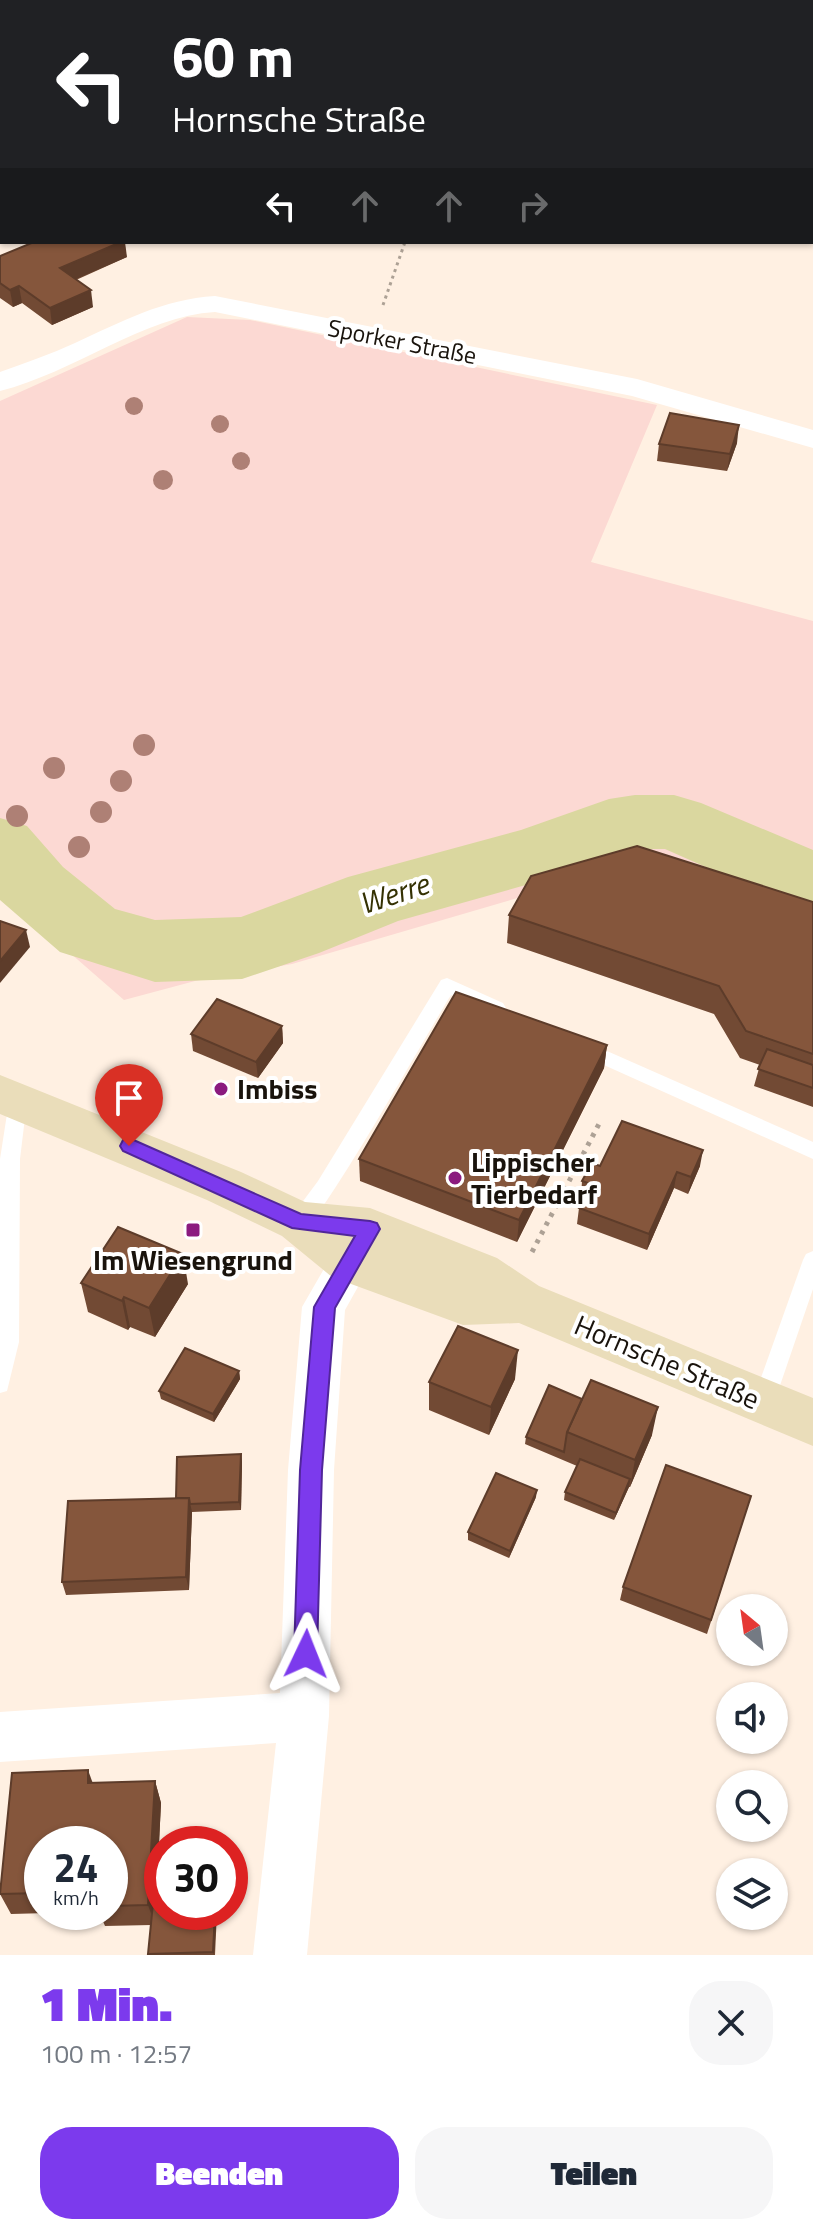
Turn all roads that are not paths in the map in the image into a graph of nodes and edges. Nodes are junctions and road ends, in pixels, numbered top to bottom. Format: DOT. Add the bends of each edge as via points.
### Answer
graph roads {
  1 [pos="0,382"];
  2 [pos="813,439"];
  3 [pos="517,1017"];
  4 [pos="559,1036"];
  5 [pos="9,1098"];
  6 [pos="813,1151"];
  7 [pos="299,1222"];
  8 [pos="360,1245"];
  9 [pos="813,1260"];
  10 [pos="0,1384"];
  11 [pos="763,1403"];
  12 [pos="813,1422"];
  13 [pos="304,1716"];
  14 [pos="0,1737"];
  15 [pos="280,1955"];
  1 -- 2 [label="street, Sporker Straße" via="166,311 191,303 215,304 637,388"];
  3 -- 7 [label="lane" via="447,985"];
  4 -- 6 [label="lane"];
  5 -- 7 [label="main road, Hornsche Straße"];
  5 -- 10 [label="lane" via="9,1342"];
  7 -- 8 [label="main road, Hornsche Straße"];
  8 -- 11 [label="main road, Hornsche Straße" via="463,1303 524,1283"];
  8 -- 13 [label="street" via="324,1307 311,1470"];
  9 -- 11 [label="lane"];
  11 -- 12 [label="main road, Hornsche Straße"];
  13 -- 14 [label="street"];
  13 -- 15 [label="street"];
}
